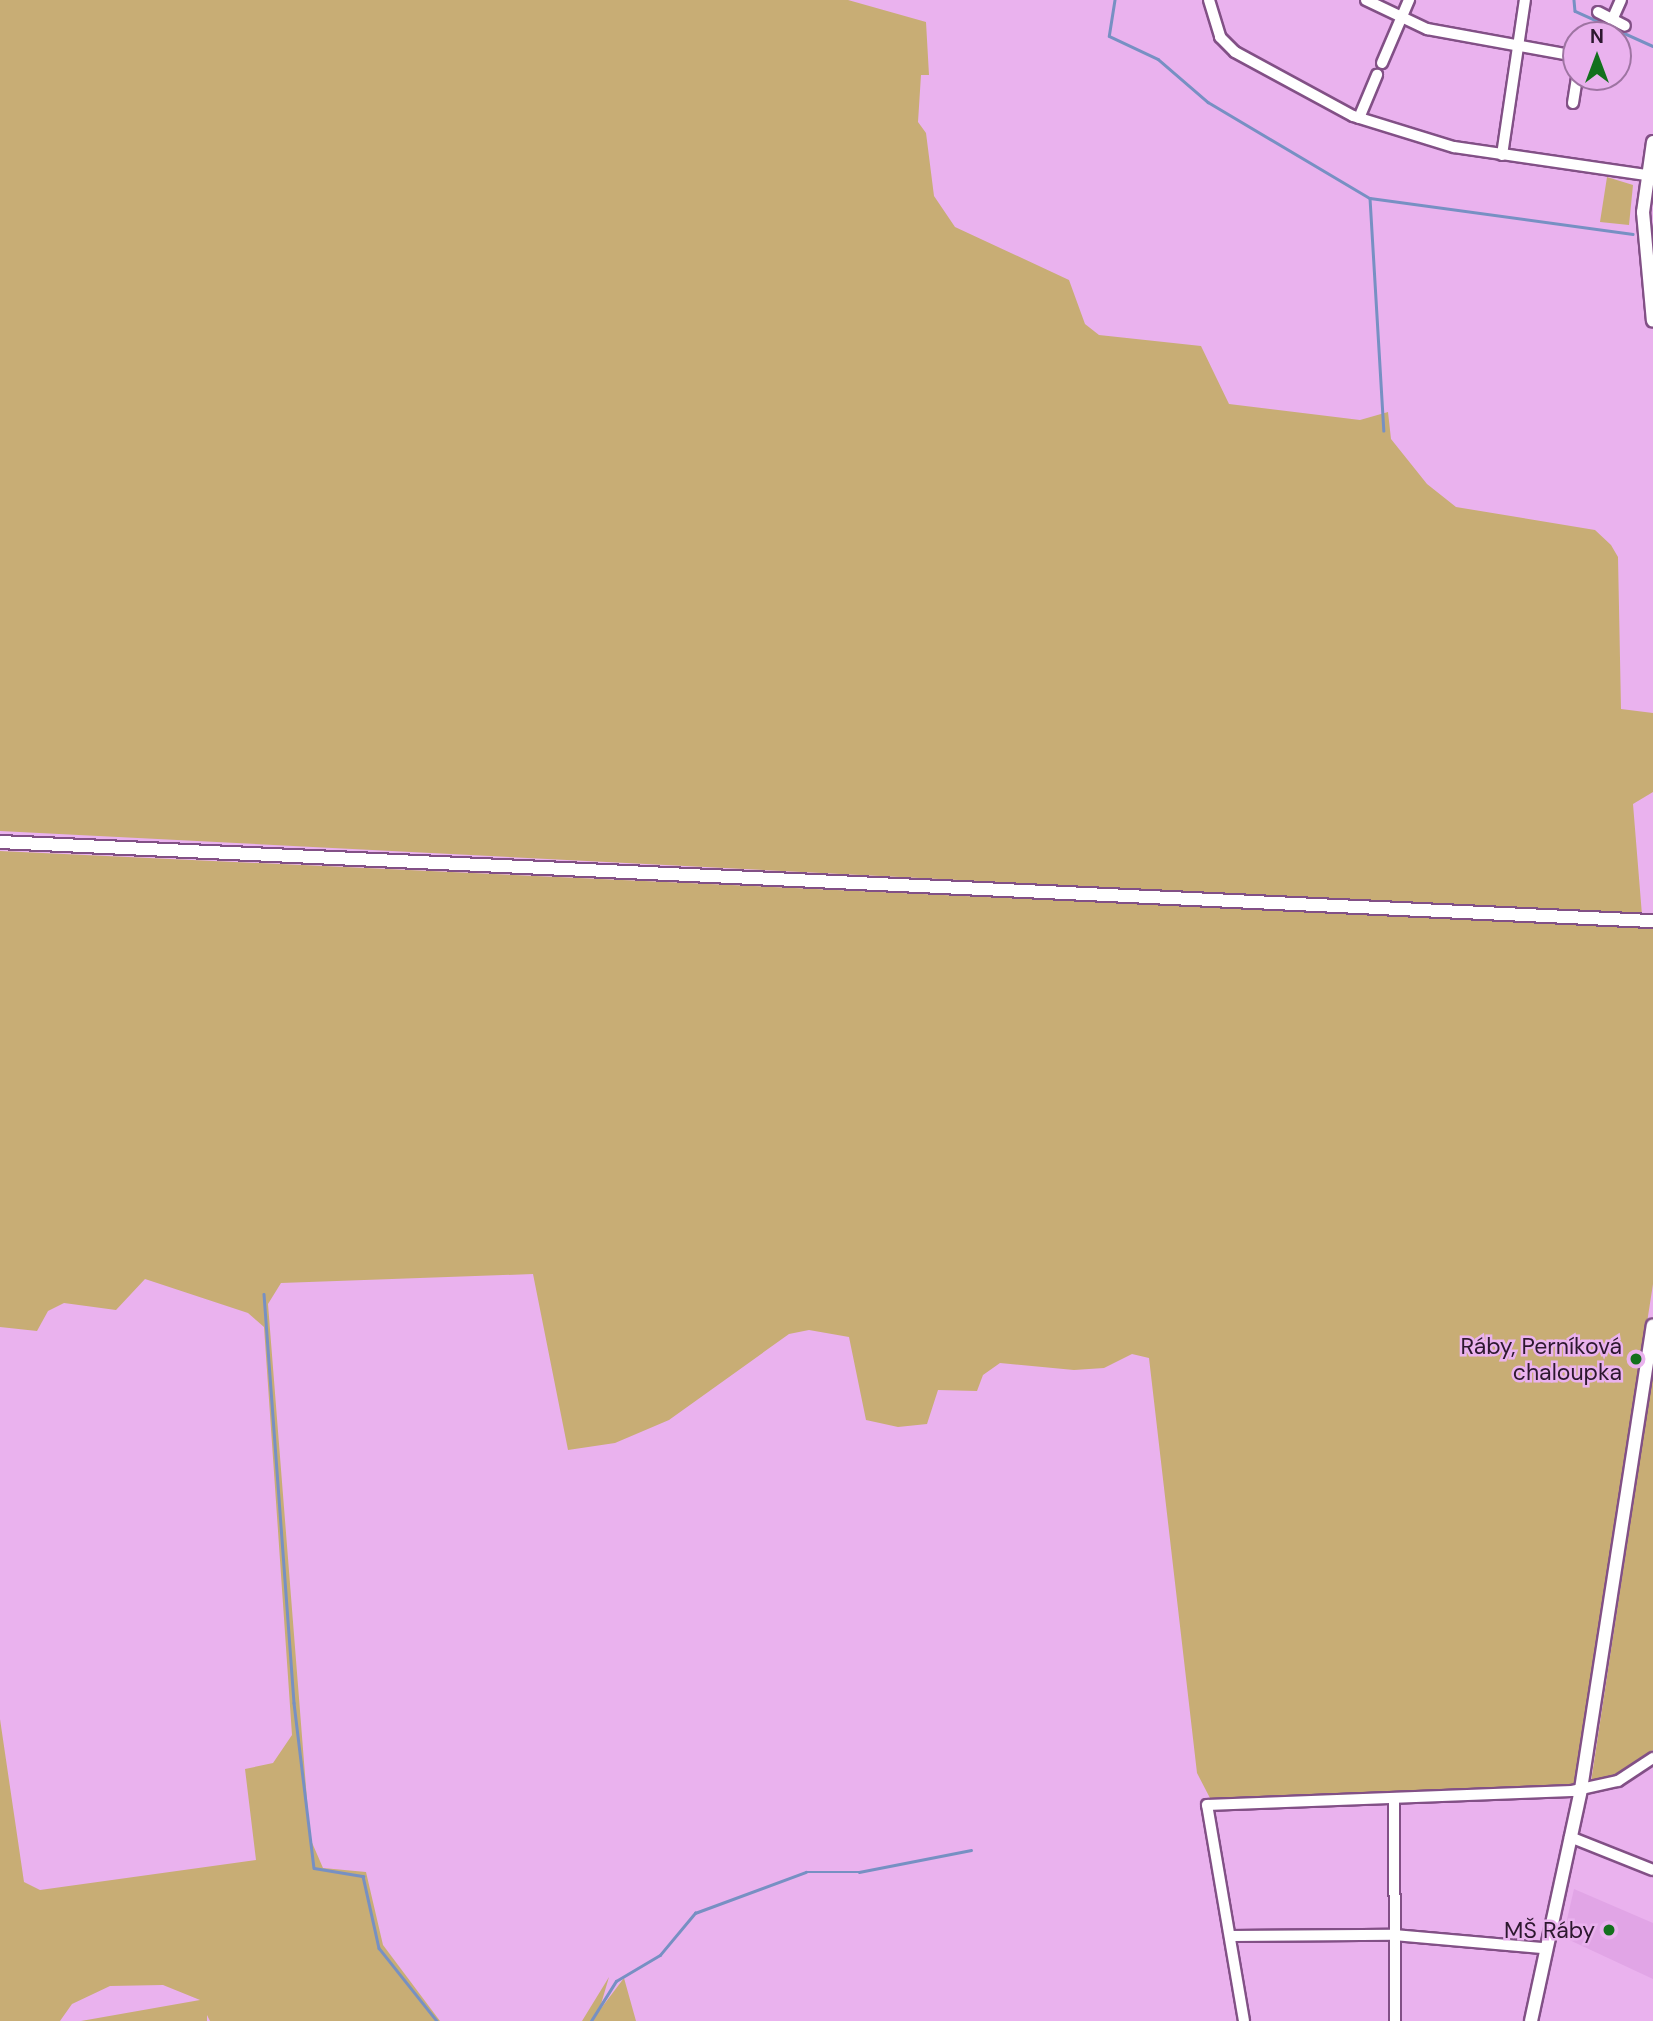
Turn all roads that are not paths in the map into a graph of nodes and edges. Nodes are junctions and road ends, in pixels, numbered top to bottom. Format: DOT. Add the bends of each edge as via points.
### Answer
graph roads {
  1 [pos="1209,0"];
  2 [pos="1366,0"];
  3 [pos="1409,0"];
  4 [pos="1525,0"];
  5 [pos="1621,0"];
  6 [pos="1598,12"];
  7 [pos="1401,17"];
  8 [pos="1612,20"];
  9 [pos="1518,47"];
  10 [pos="1562,54"];
  11 [pos="1382,63"];
  12 [pos="1377,75"];
  13 [pos="1575,91"];
  14 [pos="1573,103"];
  15 [pos="1359,118"];
  16 [pos="1653,142"];
  17 [pos="1502,155"];
  18 [pos="1646,174"];
  19 [pos="1649,246"];
  20 [pos="1653,321"];
  21 [pos="0,842"];
  22 [pos="1653,922"];
  23 [pos="1653,1326"];
  24 [pos="1653,1758"];
  25 [pos="1581,1789"];
  26 [pos="1394,1798"];
  27 [pos="1570,1837"];
  28 [pos="1653,1870"];
  29 [pos="1394,1935"];
  30 [pos="1231,1936"];
  31 [pos="1544,1948"];
  32 [pos="1244,2021"];
  33 [pos="1395,2021"];
  34 [pos="1531,2021"];
  1 -- 15 [label="street" via="1220,37 1235,52"];
  2 -- 7 [label="street"];
  3 -- 7 [label="street"];
  4 -- 9 [label="street"];
  5 -- 8 [label="street"];
  6 -- 8 [label="street"];
  7 -- 9 [label="street"];
  7 -- 11 [label="street"];
  9 -- 10 [label="street"];
  9 -- 17 [label="street"];
  12 -- 15 [label="street"];
  13 -- 14 [label="street"];
  15 -- 17 [label="street"];
  16 -- 18 [label="street"];
  17 -- 18 [label="street"];
  18 -- 19 [label="street"];
  19 -- 20 [label="street"];
  21 -- 22 [label="street"];
  23 -- 25 [label="street"];
  24 -- 25 [label="street" via="1618,1781"];
  25 -- 26 [label="street"];
  25 -- 27 [label="street"];
  26 -- 29 [label="street"];
  26 -- 30 [label="street" via="1208,1805"];
  27 -- 28 [label="street"];
  27 -- 31 [label="street"];
  29 -- 30 [label="street"];
  29 -- 31 [label="street"];
  29 -- 33 [label="street"];
  30 -- 32 [label="street"];
  31 -- 34 [label="street"];
}
